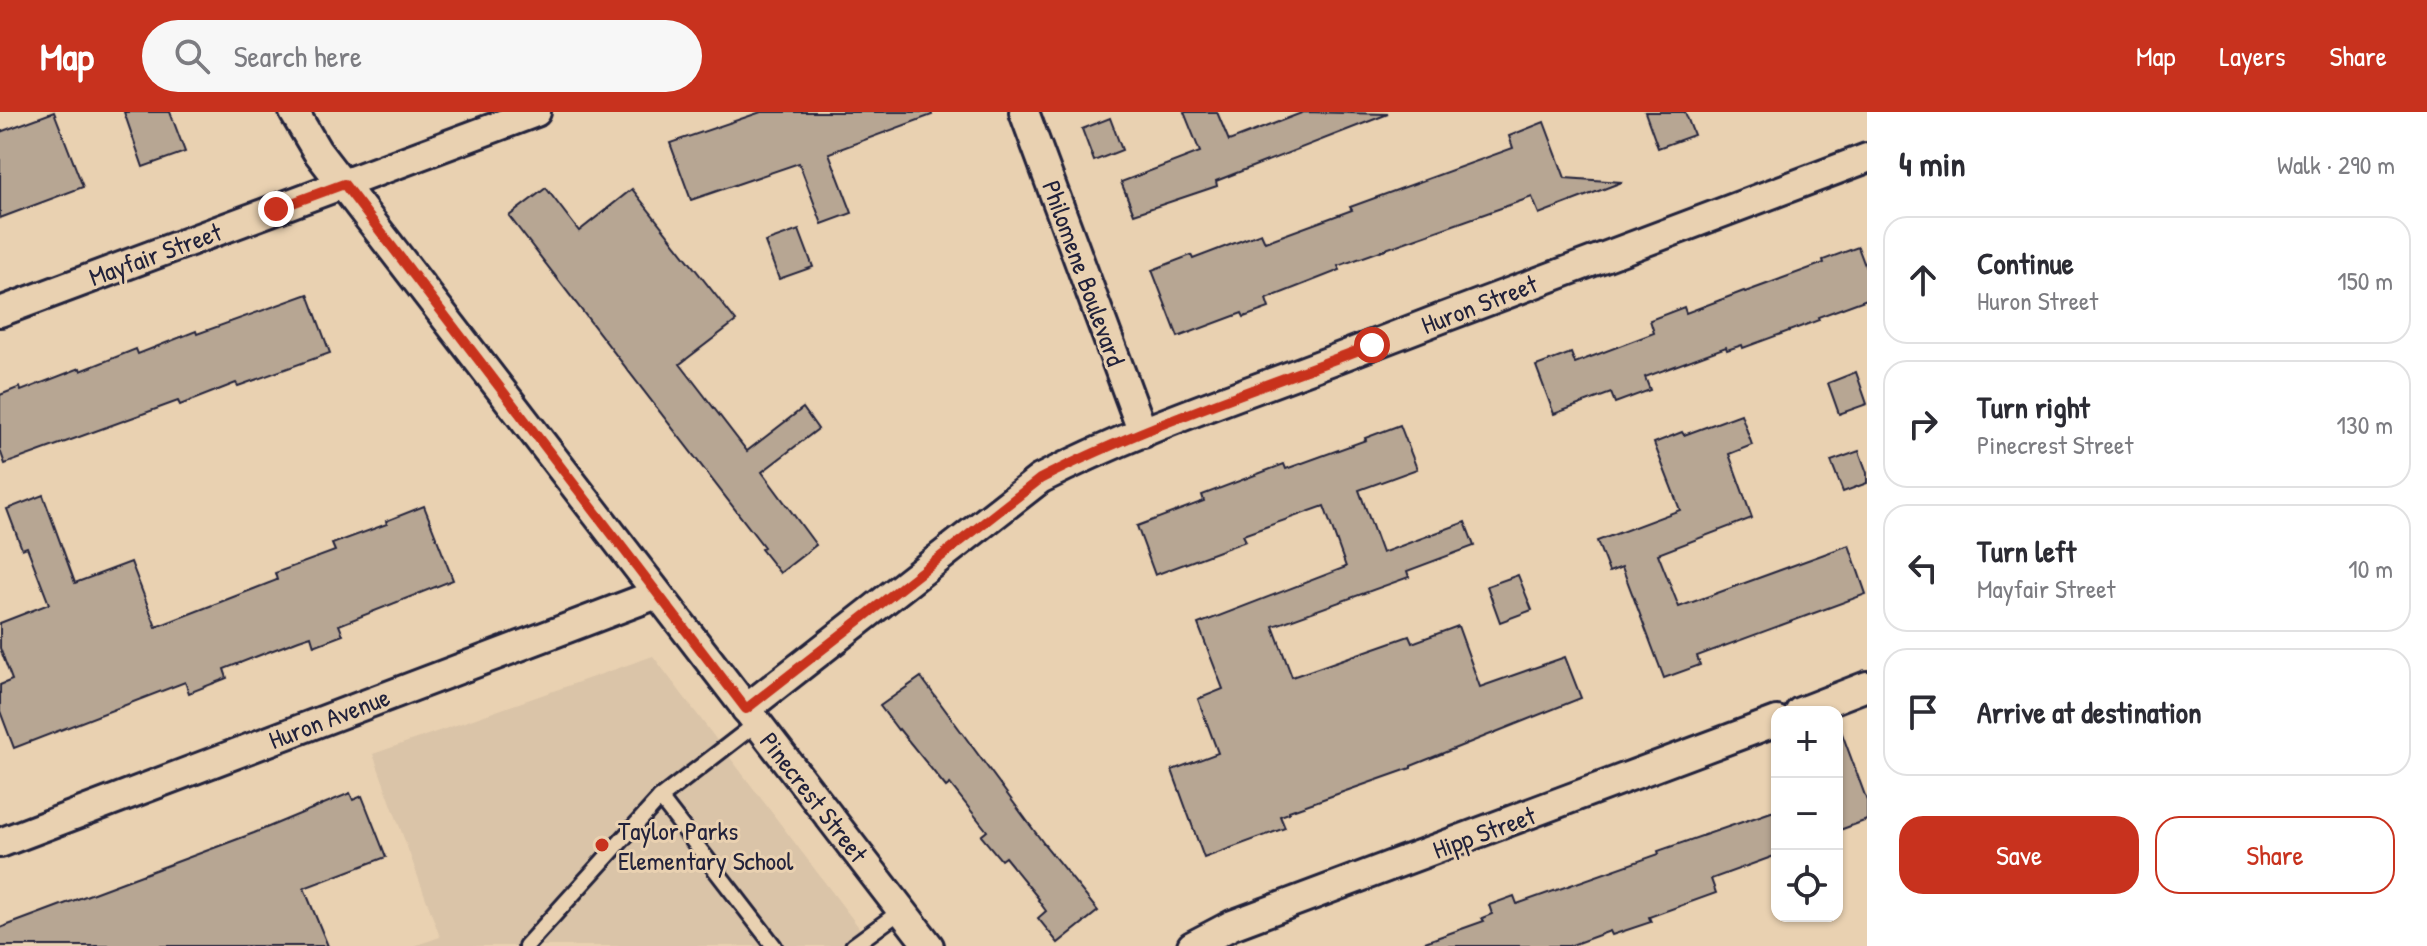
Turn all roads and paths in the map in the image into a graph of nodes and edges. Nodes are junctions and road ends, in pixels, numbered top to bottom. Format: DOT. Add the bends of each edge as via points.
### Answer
graph roads {
  1 [pos="294,112"];
  2 [pos="536,112"];
  3 [pos="1024,112"];
  4 [pos="1867,158"];
  5 [pos="344,184"];
  6 [pos="0,312"];
  7 [pos="1143,433"];
  8 [pos="657,594"];
  9 [pos="1867,686"];
  10 [pos="1815,706"];
  11 [pos="752,716"];
  12 [pos="1771,723"];
  13 [pos="660,798"];
  14 [pos="0,843"];
  15 [pos="902,910"];
  16 [pos="526,946"];
  17 [pos="774,946"];
  18 [pos="853,946"];
  19 [pos="929,946"];
  20 [pos="1192,946"];
  1 -- 5 [label="street, Pinecrest Street"];
  2 -- 5 [label="street, Mayfair Street"];
  3 -- 7 [label="street, Philomene Boulevard"];
  4 -- 7 [label="street, Huron Street"];
  5 -- 6 [label="street, Mayfair Street"];
  5 -- 8 [label="street, Pinecrest Street"];
  7 -- 11 [label="street, Huron Street" via="1040,479"];
  8 -- 11 [label="street, Pinecrest Street"];
  8 -- 14 [label="street, Huron Avenue"];
  9 -- 10 [label="street"];
  11 -- 13 [label="lane"];
  11 -- 15 [label="street, Pinecrest Street"];
  12 -- 20 [label="street, Hipp Street" via="1232,925"];
  13 -- 16 [label="lane"];
  13 -- 17 [label="lane"];
  15 -- 18 [label="lane"];
  15 -- 19 [label="street, Pinecrest Street"];
}
